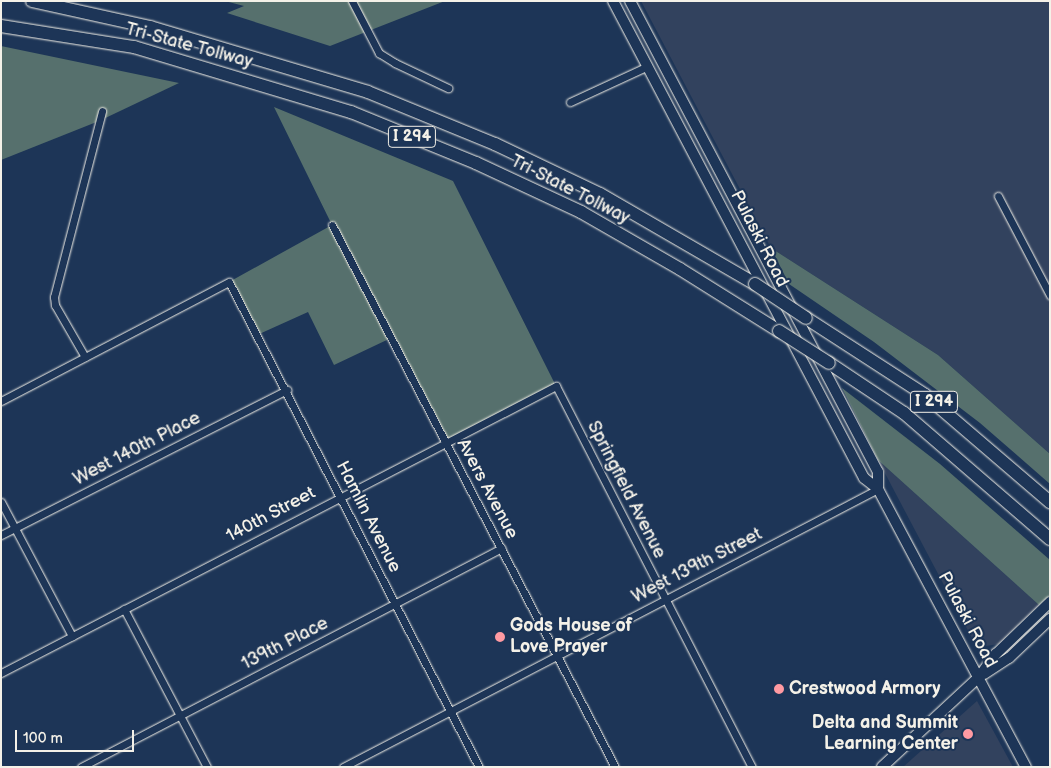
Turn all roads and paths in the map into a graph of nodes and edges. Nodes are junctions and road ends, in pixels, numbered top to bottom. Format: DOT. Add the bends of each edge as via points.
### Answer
graph roads {
  1 [pos="32,1"];
  2 [pos="352,1"];
  3 [pos="614,1"];
  4 [pos="630,1"];
  5 [pos="7,26"];
  6 [pos="648,66"];
  7 [pos="448,88"];
  8 [pos="570,102"];
  9 [pos="102,110"];
  10 [pos="998,196"];
  11 [pos="332,226"];
  12 [pos="1050,295"];
  13 [pos="85,357"];
  14 [pos="556,386"];
  15 [pos="287,390"];
  16 [pos="1,401"];
  17 [pos="446,443"];
  18 [pos="878,489"];
  19 [pos="341,496"];
  20 [pos="1,502"];
  21 [pos="1050,502"];
  22 [pos="15,528"];
  23 [pos="1,535"];
  24 [pos="1050,539"];
  25 [pos="501,548"];
  26 [pos="665,600"];
  27 [pos="1050,602"];
  28 [pos="396,604"];
  29 [pos="124,609"];
  30 [pos="1050,618"];
  31 [pos="72,636"];
  32 [pos="558,655"];
  33 [pos="1,673"];
  34 [pos="979,677"];
  35 [pos="450,711"];
  36 [pos="180,716"];
  37 [pos="612,766"];
  38 [pos="81,767"];
  39 [pos="207,767"];
  40 [pos="343,767"];
  41 [pos="479,767"];
  42 [pos="752,767"];
  43 [pos="882,767"];
  44 [pos="1026,767"];
  1 -- 21 [label="highway, Tri-State Tollway / I 294, bridge" via="150,27 368,92 495,144 600,194 755,284 926,395"];
  2 -- 7 [label="street" via="380,52 395,64"];
  3 -- 6 [label="main road, Pulaski Road"];
  4 -- 18 [label="main road, Pulaski Road" via="878,472"];
  5 -- 24 [label="highway, Tri-State Tollway / I 294, bridge" via="134,47 351,112 476,163 580,212 680,269 904,413"];
  6 -- 8 [label="street"];
  6 -- 18 [label="main road, Pulaski Road" via="864,478"];
  9 -- 13 [label="street" via="54,297 54,305"];
  10 -- 12 [label="street"];
  11 -- 17 [label="street, Avers Avenue"];
  13 -- 15 [label="street, Hamlin Avenue" via="229,282"];
  13 -- 16 [label="street"];
  14 -- 17 [label="street, 140th Street"];
  14 -- 26 [label="street, Springfield Avenue"];
  15 -- 19 [label="street, Hamlin Avenue"];
  15 -- 22 [label="street, West 140th Place"];
  17 -- 19 [label="street, 140th Street"];
  17 -- 25 [label="street, Avers Avenue"];
  18 -- 26 [label="street, West 139th Street"];
  18 -- 34 [label="main road, Pulaski Road"];
  19 -- 28 [label="street, Hamlin Avenue"];
  19 -- 29 [label="street, 140th Street"];
  20 -- 22 [label="street"];
  22 -- 23 [label="street, West 140th Place"];
  22 -- 31 [label="street"];
  25 -- 28 [label="street, 139th Place"];
  25 -- 32 [label="street, Avers Avenue"];
  26 -- 32 [label="street, West 139th Street"];
  26 -- 42 [label="street, Springfield Avenue"];
  27 -- 34 [label="main road" via="996,654"];
  28 -- 35 [label="street, Hamlin Avenue"];
  28 -- 36 [label="street, 139th Place"];
  29 -- 31 [label="street, 140th Street"];
  29 -- 36 [label="street"];
  30 -- 34 [label="main road" via="1009,658"];
  31 -- 33 [label="street, 140th Street"];
  32 -- 35 [label="street, West 139th Street"];
  32 -- 37 [label="street, Avers Avenue"];
  34 -- 43 [label="main road"];
  34 -- 44 [label="main road, Pulaski Road"];
  35 -- 40 [label="street, West 139th Street"];
  35 -- 41 [label="street, Hamlin Avenue"];
  36 -- 38 [label="street, 139th Place"];
  36 -- 39 [label="street"];
}
